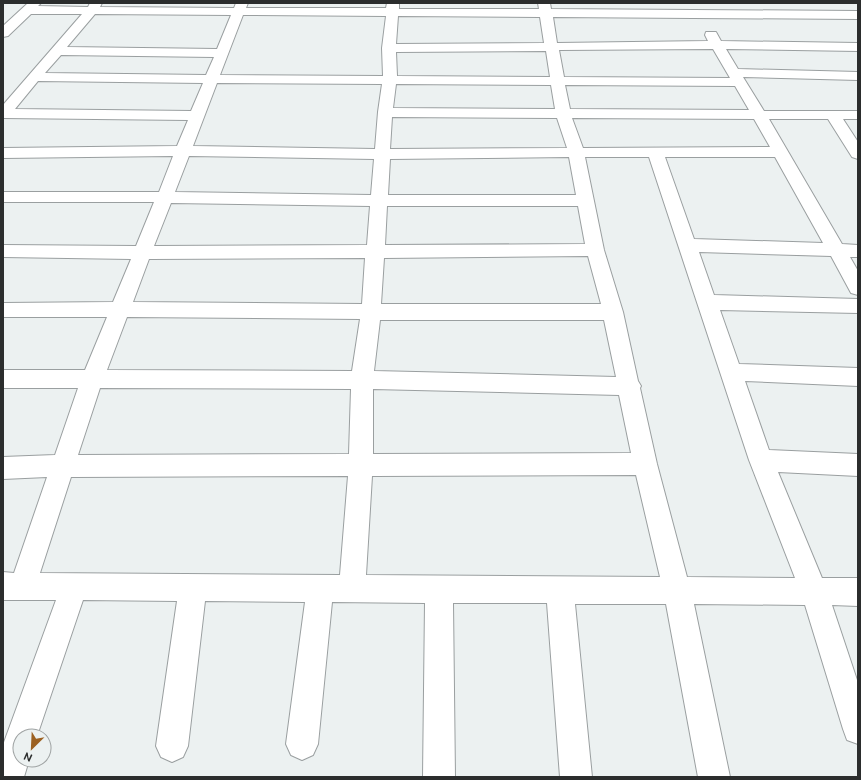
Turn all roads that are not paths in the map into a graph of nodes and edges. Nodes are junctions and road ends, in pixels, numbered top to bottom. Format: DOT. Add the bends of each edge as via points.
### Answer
graph roads {
  1 [pos="854,3"];
  2 [pos="31,7"];
  3 [pos="94,7"];
  4 [pos="240,7"];
  5 [pos="392,8"];
  6 [pos="545,8"];
  7 [pos="858,8"];
  8 [pos="695,9"];
  9 [pos="858,15"];
  10 [pos="3,33"];
  11 [pos="716,45"];
  12 [pos="552,47"];
  13 [pos="858,47"];
  14 [pos="389,48"];
  15 [pos="57,51"];
  16 [pos="221,53"];
  17 [pos="858,76"];
  18 [pos="34,77"];
  19 [pos="736,78"];
  20 [pos="390,79"];
  21 [pos="210,80"];
  22 [pos="558,81"];
  23 [pos="385,112"];
  24 [pos="563,112"];
  25 [pos="3,113"];
  26 [pos="759,115"];
  27 [pos="858,115"];
  28 [pos="196,116"];
  29 [pos="833,116"];
  30 [pos="182,151"];
  31 [pos="576,152"];
  32 [pos="655,152"];
  33 [pos="779,152"];
  34 [pos="3,153"];
  35 [pos="382,154"];
  36 [pos="858,154"];
  37 [pos="3,197"];
  38 [pos="164,197"];
  39 [pos="584,200"];
  40 [pos="379,201"];
  41 [pos="686,245"];
  42 [pos="595,250"];
  43 [pos="837,250"];
  44 [pos="3,251"];
  45 [pos="375,251"];
  46 [pos="858,251"];
  47 [pos="142,253"];
  48 [pos="858,288"];
  49 [pos="707,302"];
  50 [pos="858,306"];
  51 [pos="120,309"];
  52 [pos="3,310"];
  53 [pos="371,312"];
  54 [pos="612,312"];
  55 [pos="731,372"];
  56 [pos="858,377"];
  57 [pos="3,379"];
  58 [pos="92,380"];
  59 [pos="362,380"];
  60 [pos="630,386"];
  61 [pos="761,460"];
  62 [pos="645,464"];
  63 [pos="361,465"];
  64 [pos="858,465"];
  65 [pos="62,466"];
  66 [pos="3,468"];
  67 [pos="13,586"];
  68 [pos="74,587"];
  69 [pos="193,587"];
  70 [pos="320,588"];
  71 [pos="352,588"];
  72 [pos="439,589"];
  73 [pos="560,590"];
  74 [pos="677,590"];
  75 [pos="814,591"];
  76 [pos="858,592"];
  77 [pos="25,728"];
  78 [pos="858,729"];
  79 [pos="302,744"];
  80 [pos="172,746"];
  81 [pos="12,765"];
  82 [pos="8,777"];
  83 [pos="440,777"];
  84 [pos="576,777"];
  85 [pos="714,777"];
  1 -- 7 [label="street"];
  2 -- 3 [label="street"];
  2 -- 10 [label="street"];
  3 -- 4 [label="street"];
  3 -- 15 [label="street"];
  4 -- 5 [label="street"];
  4 -- 16 [label="street"];
  5 -- 6 [label="street"];
  5 -- 14 [label="street"];
  6 -- 8 [label="street"];
  6 -- 12 [label="street"];
  8 -- 9 [label="street"];
  8 -- 11 [label="street"];
  11 -- 12 [label="street"];
  11 -- 13 [label="street"];
  11 -- 19 [label="street"];
  12 -- 14 [label="street"];
  12 -- 22 [label="street"];
  14 -- 20 [label="street"];
  15 -- 16 [label="street"];
  15 -- 18 [label="street"];
  16 -- 21 [label="street"];
  17 -- 19 [label="street"];
  18 -- 21 [label="street"];
  18 -- 25 [label="street"];
  19 -- 22 [label="street"];
  19 -- 26 [label="street"];
  20 -- 21 [label="street"];
  20 -- 22 [label="street"];
  20 -- 23 [label="street"];
  21 -- 28 [label="street"];
  22 -- 24 [label="street"];
  23 -- 24 [label="street"];
  23 -- 35 [label="street"];
  24 -- 26 [label="street"];
  24 -- 31 [label="street"];
  25 -- 28 [label="street"];
  26 -- 29 [label="street"];
  26 -- 33 [label="street"];
  27 -- 29 [label="street"];
  28 -- 30 [label="street"];
  29 -- 36 [label="street"];
  30 -- 34 [label="street"];
  30 -- 35 [label="street"];
  30 -- 38 [label="street"];
  31 -- 32 [label="street"];
  31 -- 35 [label="street"];
  31 -- 39 [label="street"];
  32 -- 33 [label="street"];
  32 -- 41 [label="street"];
  33 -- 43 [label="street"];
  35 -- 40 [label="street"];
  37 -- 38 [label="street"];
  38 -- 40 [label="street"];
  38 -- 47 [label="street"];
  39 -- 40 [label="street"];
  39 -- 42 [label="street"];
  40 -- 45 [label="street"];
  41 -- 43 [label="street"];
  41 -- 49 [label="street"];
  42 -- 45 [label="street"];
  42 -- 54 [label="street"];
  43 -- 46 [label="street"];
  43 -- 48 [label="street"];
  44 -- 47 [label="street"];
  45 -- 47 [label="street"];
  45 -- 53 [label="street"];
  47 -- 51 [label="street"];
  49 -- 50 [label="street"];
  49 -- 55 [label="street"];
  51 -- 52 [label="street"];
  51 -- 53 [label="street"];
  51 -- 58 [label="street"];
  53 -- 54 [label="street"];
  53 -- 59 [label="street"];
  54 -- 60 [label="street"];
  55 -- 56 [label="street"];
  55 -- 61 [label="street"];
  57 -- 58 [label="street"];
  58 -- 59 [label="street"];
  58 -- 65 [label="street"];
  59 -- 60 [label="street"];
  59 -- 63 [label="street"];
  60 -- 62 [label="street"];
  61 -- 64 [label="street"];
  61 -- 75 [label="street"];
  62 -- 63 [label="street"];
  62 -- 74 [label="street"];
  63 -- 65 [label="street"];
  63 -- 71 [label="street"];
  65 -- 66 [label="street"];
  65 -- 67 [label="street"];
  67 -- 68 [label="street"];
  68 -- 69 [label="street"];
  68 -- 77 [label="street"];
  69 -- 70 [label="street"];
  69 -- 80 [label="street"];
  70 -- 71 [label="street"];
  70 -- 79 [label="street"];
  71 -- 72 [label="street"];
  72 -- 73 [label="street"];
  72 -- 83 [label="street"];
  73 -- 74 [label="street"];
  73 -- 84 [label="street"];
  74 -- 75 [label="street"];
  74 -- 85 [label="street"];
  75 -- 76 [label="street"];
  75 -- 78 [label="street"];
  81 -- 82 [label="street"];
}
